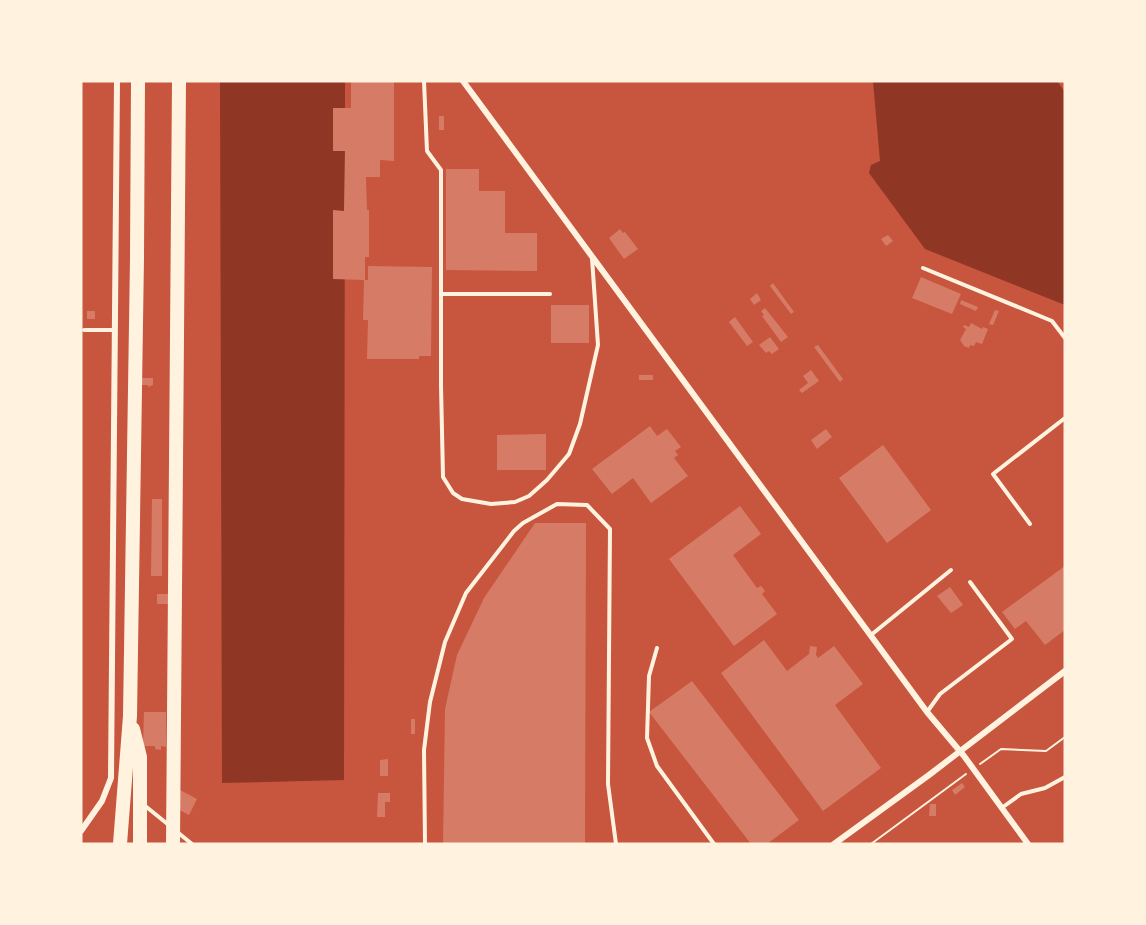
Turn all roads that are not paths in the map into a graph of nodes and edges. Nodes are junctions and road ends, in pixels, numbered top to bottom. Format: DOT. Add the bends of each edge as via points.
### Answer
graph roads {
  1 [pos="117,81"];
  2 [pos="138,81"];
  3 [pos="178,81"];
  4 [pos="424,81"];
  5 [pos="465,82"];
  6 [pos="591,255"];
  7 [pos="923,268"];
  8 [pos="441,294"];
  9 [pos="550,294"];
  10 [pos="84,330"];
  11 [pos="115,330"];
  12 [pos="1065,338"];
  13 [pos="1065,418"];
  14 [pos="1030,524"];
  15 [pos="951,570"];
  16 [pos="970,582"];
  17 [pos="870,635"];
  18 [pos="657,648"];
  19 [pos="1065,671"];
  20 [pos="927,712"];
  21 [pos="130,716"];
  22 [pos="959,751"];
  23 [pos="1065,777"];
  24 [pos="111,778"];
  25 [pos="129,793"];
  26 [pos="138,800"];
  27 [pos="1003,807"];
  28 [pos="81,831"];
  29 [pos="120,844"];
  30 [pos="140,844"];
  31 [pos="173,844"];
  32 [pos="192,844"];
  33 [pos="424,844"];
  34 [pos="616,844"];
  35 [pos="714,844"];
  36 [pos="834,844"];
  37 [pos="1028,844"];
  1 -- 11 [label="street"];
  2 -- 21 [label="highway"];
  3 -- 31 [label="highway"];
  4 -- 8 [label="lane" via="427,151 441,170"];
  5 -- 6 [label="street"];
  6 -- 8 [label="lane" via="598,345 580,424 569,454 529,496 515,502 491,504 462,499 443,477"];
  6 -- 17 [label="street"];
  7 -- 12 [label="lane" via="1052,321"];
  8 -- 9 [label="lane"];
  10 -- 11 [label="lane"];
  11 -- 24 [label="street"];
  13 -- 14 [label="lane" via="993,474"];
  15 -- 17 [label="lane"];
  16 -- 20 [label="lane" via="1012,639 940,694"];
  17 -- 20 [label="street"];
  18 -- 35 [label="lane" via="649,676 647,738 657,766"];
  19 -- 22 [label="street"];
  20 -- 22 [label="street"];
  21 -- 29 [label="highway"];
  21 -- 30 [label="highway" via="140,757"];
  22 -- 27 [label="street"];
  22 -- 36 [label="street"];
  23 -- 27 [label="lane" via="1045,788 1021,794"];
  24 -- 25 [label="lane"];
  24 -- 28 [label="street" via="102,801"];
  26 -- 32 [label="lane"];
  27 -- 37 [label="street"];
  33 -- 34 [label="lane" via="424,750 430,702 445,642 466,593 514,531 556,504 587,505 610,529 608,784"];
}
